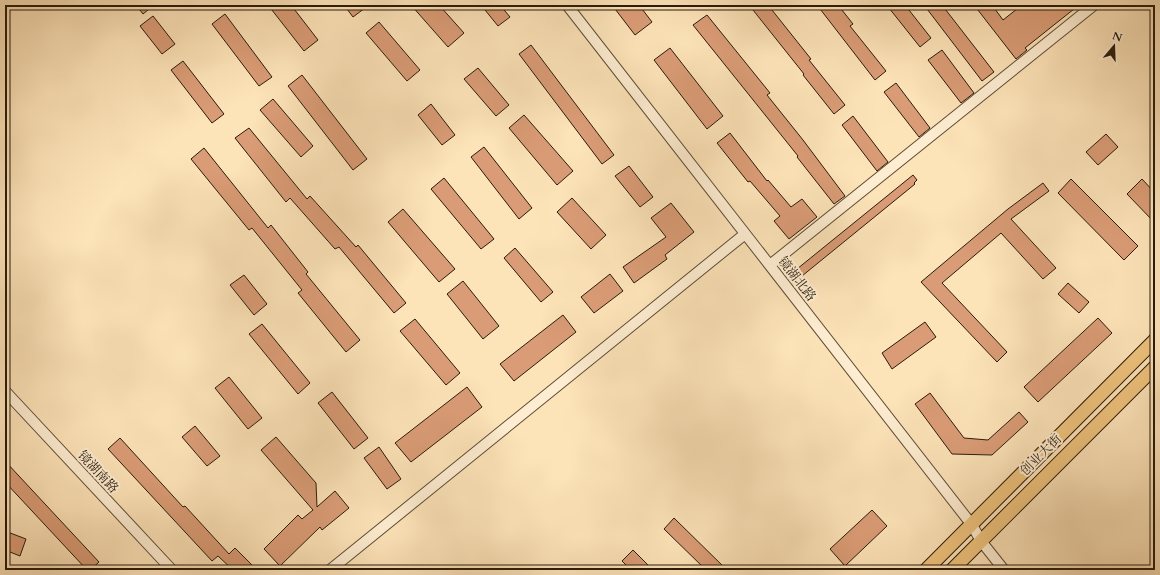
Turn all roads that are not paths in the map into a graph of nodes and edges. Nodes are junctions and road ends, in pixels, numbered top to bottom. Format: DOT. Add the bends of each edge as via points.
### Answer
graph roads {
  1 [pos="567,5"];
  2 [pos="1094,5"];
  3 [pos="745,234"];
  4 [pos="770,265"];
  5 [pos="1155,340"];
  6 [pos="1155,367"];
  7 [pos="5,391"];
  8 [pos="972,524"];
  9 [pos="981,541"];
  10 [pos="172,570"];
  11 [pos="330,570"];
  12 [pos="926,570"];
  13 [pos="952,570"];
  14 [pos="1004,570"];
  1 -- 3 [label="street, 镜湖北路"];
  2 -- 4 [label="street"];
  3 -- 4 [label="street, 镜湖北路"];
  3 -- 11 [label="street"];
  4 -- 8 [label="street, 镜湖北路"];
  5 -- 8 [label="main road, 创业大街"];
  6 -- 9 [label="main road, 创业大街"];
  7 -- 10 [label="street, 镜湖南路"];
  8 -- 9 [label="street, 镜湖北路"];
  8 -- 12 [label="main road, 创业大街"];
  9 -- 13 [label="main road, 创业大街"];
  9 -- 14 [label="street, 镜湖北路"];
}
